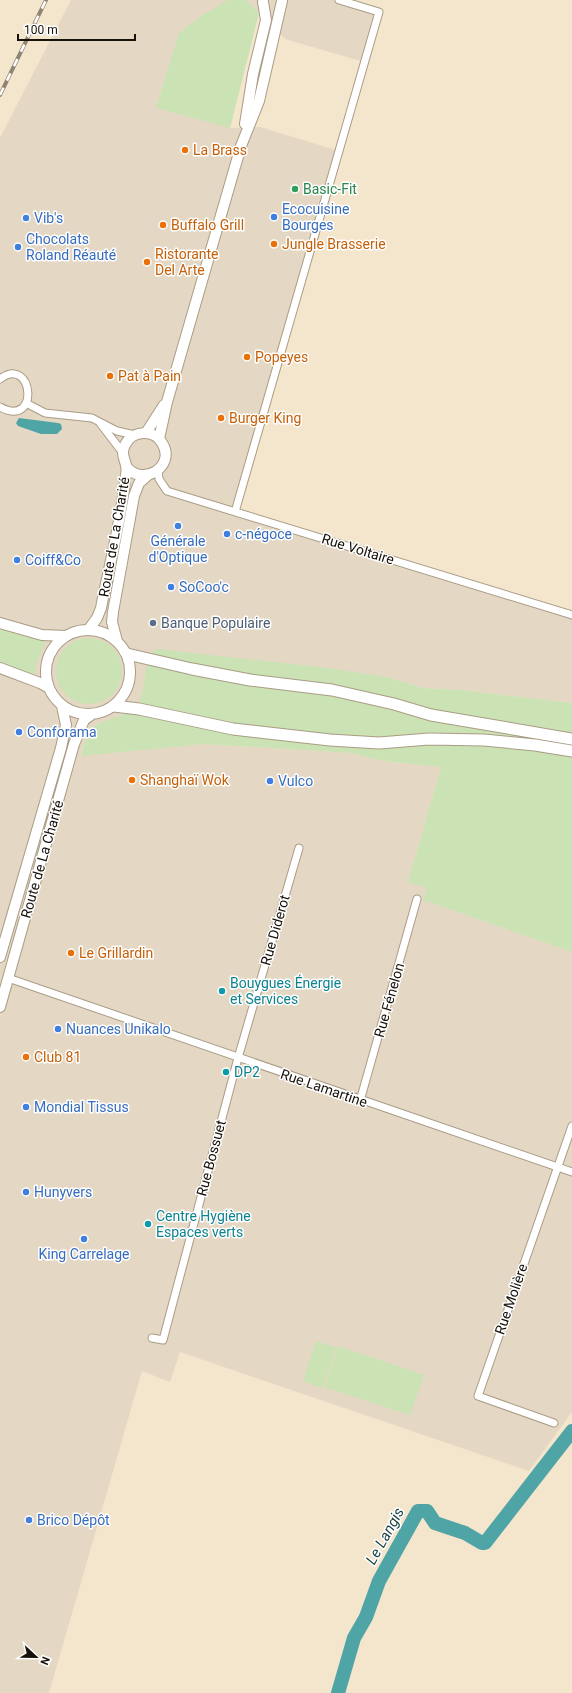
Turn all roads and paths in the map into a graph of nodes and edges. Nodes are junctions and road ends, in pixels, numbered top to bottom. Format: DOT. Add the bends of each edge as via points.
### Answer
graph roads {
  1 [pos="339,0"];
  2 [pos="261,1"];
  3 [pos="283,1"];
  4 [pos="352,2"];
  5 [pos="241,146"];
  6 [pos="0,379"];
  7 [pos="167,402"];
  8 [pos="26,403"];
  9 [pos="0,407"];
  10 [pos="100,423"];
  11 [pos="146,433"];
  12 [pos="135,435"];
  13 [pos="159,439"];
  14 [pos="123,453"];
  15 [pos="126,466"];
  16 [pos="158,470"];
  17 [pos="148,475"];
  18 [pos="235,512"];
  19 [pos="572,615"];
  20 [pos="0,623"];
  21 [pos="89,629"];
  22 [pos="66,636"];
  23 [pos="117,640"];
  24 [pos="127,654"];
  25 [pos="0,668"];
  26 [pos="49,688"];
  27 [pos="62,706"];
  28 [pos="114,706"];
  29 [pos="91,715"];
  30 [pos="572,739"];
  31 [pos="572,751"];
  32 [pos="299,848"];
  33 [pos="417,899"];
  34 [pos="0,957"];
  35 [pos="8,978"];
  36 [pos="0,1007"];
  37 [pos="238,1058"];
  38 [pos="360,1101"];
  39 [pos="572,1126"];
  40 [pos="557,1167"];
  41 [pos="572,1172"];
  42 [pos="152,1338"];
  43 [pos="554,1423"];
  1 -- 4 [label="street"];
  2 -- 3 [label="main road" via="273,4"];
  2 -- 5 [label="main road" via="266,20 249,94"];
  3 -- 5 [label="main road" via="259,101"];
  4 -- 18 [label="street" via="378,12"];
  5 -- 7 [label="main road"];
  6 -- 8 [label="street" via="14,375 24,381 29,391"];
  7 -- 11 [label="main road"];
  7 -- 13 [label="main road"];
  8 -- 9 [label="street" via="11,410"];
  8 -- 10 [label="street" via="45,413 92,418"];
  10 -- 12 [label="street" via="122,434"];
  10 -- 14 [label="street"];
  11 -- 12 [label="main road"];
  11 -- 13 [label="main road"];
  12 -- 14 [label="main road" via="126,442"];
  13 -- 16 [label="main road" via="166,453 164,462"];
  14 -- 15 [label="main road"];
  15 -- 17 [label="main road" via="134,473"];
  15 -- 21 [label="main road, Route de La Charité" via="124,491 101,608"];
  16 -- 17 [label="main road"];
  16 -- 18 [label="street, Rue Voltaire" via="159,479 167,491"];
  17 -- 23 [label="main road, Route de La Charité" via="139,483 130,514 113,612 112,622"];
  18 -- 19 [label="street, Rue Voltaire"];
  20 -- 22 [label="main road" via="42,635"];
  21 -- 22 [label="main road"];
  21 -- 23 [label="main road" via="104,632"];
  22 -- 26 [label="main road" via="56,643 46,665"];
  23 -- 24 [label="main road"];
  24 -- 28 [label="main road" via="131,668 130,682 124,695"];
  24 -- 30 [label="highway" via="199,671 332,690 431,714"];
  25 -- 26 [label="main road"];
  26 -- 27 [label="main road"];
  27 -- 29 [label="main road" via="81,714"];
  27 -- 34 [label="main road, Route de La Charité" via="66,725 61,748"];
  28 -- 29 [label="main road"];
  28 -- 31 [label="highway" via="233,729 330,740 484,740"];
  29 -- 35 [label="main road, Route de La Charité" via="84,720 74,744"];
  32 -- 37 [label="street, Rue Diderot"];
  33 -- 38 [label="street, Rue Fénelon"];
  35 -- 36 [label="main road, Route de La Charité"];
  35 -- 37 [label="street, Rue Lamartine"];
  37 -- 38 [label="street, Rue Lamartine"];
  37 -- 42 [label="street, Rue Bossuet" via="163,1340"];
  38 -- 40 [label="street, Rue Lamartine"];
  39 -- 40 [label="street, Rue Molière"];
  40 -- 41 [label="street, Rue Lamartine"];
  40 -- 43 [label="street, Rue Molière" via="478,1396"];
}
